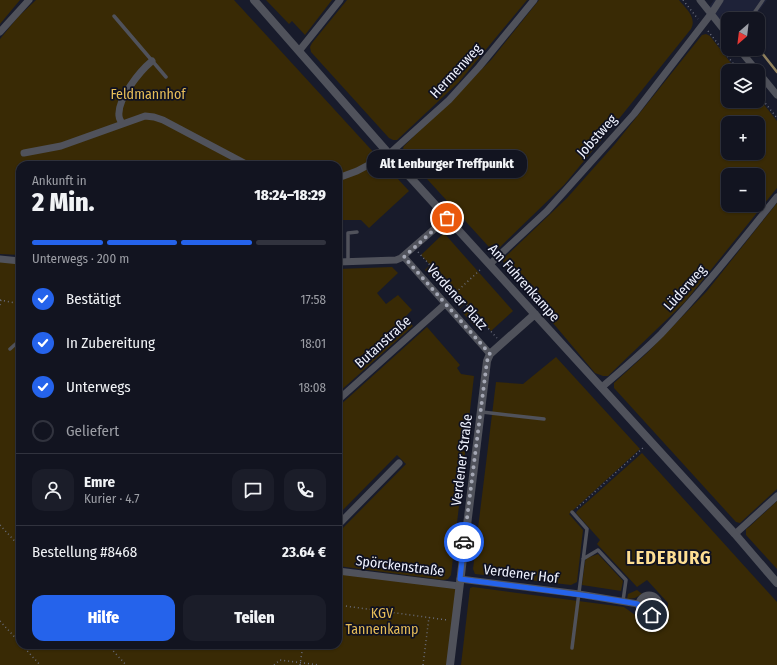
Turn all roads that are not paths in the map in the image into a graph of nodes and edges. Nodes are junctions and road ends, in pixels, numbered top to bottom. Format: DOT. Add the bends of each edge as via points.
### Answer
graph roads {
  1 [pos="29,0"];
  2 [pos="254,0"];
  3 [pos="340,0"];
  4 [pos="534,0"];
  5 [pos="700,0"];
  6 [pos="720,0"];
  7 [pos="763,0"];
  8 [pos="755,12"];
  9 [pos="711,14"];
  10 [pos="114,16"];
  11 [pos="721,26"];
  12 [pos="0,32"];
  13 [pos="300,51"];
  14 [pos="745,56"];
  15 [pos="152,61"];
  16 [pos="751,64"];
  17 [pos="166,77"];
  18 [pos="765,81"];
  19 [pos="777,96"];
  20 [pos="122,124"];
  21 [pos="24,153"];
  22 [pos="389,154"];
  23 [pos="240,161"];
  24 [pos="342,177"];
  25 [pos="777,197"];
  26 [pos="447,218"];
  27 [pos="357,232"];
  28 [pos="404,257"];
  29 [pos="0,259"];
  30 [pos="16,261"];
  31 [pos="348,261"];
  32 [pos="342,262"];
  33 [pos="489,263"];
  34 [pos="445,304"];
  35 [pos="535,314"];
  36 [pos="16,344"];
  37 [pos="10,349"];
  38 [pos="490,354"];
  39 [pos="602,387"];
  40 [pos="342,396"];
  41 [pos="481,412"];
  42 [pos="544,419"];
  43 [pos="400,463"];
  44 [pos="777,496"];
  45 [pos="572,512"];
  46 [pos="342,521"];
  47 [pos="735,534"];
  48 [pos="583,559"];
  49 [pos="342,571"];
  50 [pos="459,583"];
  51 [pos="777,583"];
  52 [pos="579,594"];
  53 [pos="623,601"];
  54 [pos="638,604"];
  55 [pos="572,648"];
  56 [pos="450,665"];
  1 -- 12 [label="street"];
  2 -- 13 [label="street, Am Fuhrenkampe"];
  3 -- 13 [label="street"];
  4 -- 22 [label="street, Hermenweg" via="449,100"];
  5 -- 9 [label="street"];
  6 -- 9 [label="street, Jobstweg"];
  7 -- 8 [label="lane"];
  9 -- 11 [label="street"];
  9 -- 33 [label="street, Jobstweg" via="634,114 547,210"];
  10 -- 15 [label="lane"];
  13 -- 22 [label="street, Am Fuhrenkampe"];
  14 -- 16 [label="street"];
  15 -- 17 [label="lane"];
  15 -- 20 [label="street" via="142,69 121,102 119,117"];
  18 -- 19 [label="street"];
  20 -- 21 [label="street" via="61,146"];
  20 -- 23 [label="street" via="145,116 154,117"];
  22 -- 24 [label="street"];
  22 -- 26 [label="street, Am Fuhrenkampe"];
  25 -- 39 [label="street, Lüderweg" via="717,272 661,334"];
  26 -- 28 [label="street"];
  26 -- 33 [label="street, Am Fuhrenkampe"];
  27 -- 31 [label="lane" via="348,233"];
  28 -- 31 [label="street" via="396,260"];
  28 -- 34 [label="street, Verdener Platz"];
  29 -- 30 [label="street"];
  31 -- 32 [label="street"];
  33 -- 35 [label="street, Am Fuhrenkampe"];
  34 -- 38 [label="street, Verdener Platz"];
  34 -- 40 [label="street, Butanstraße"];
  35 -- 38 [label="street"];
  35 -- 39 [label="street, Am Fuhrenkampe"];
  36 -- 37 [label="lane"];
  38 -- 41 [label="street, Verdener Straße"];
  39 -- 47 [label="street, Am Fuhrenkampe"];
  41 -- 42 [label="lane"];
  41 -- 50 [label="street, Verdener Straße"];
  43 -- 46 [label="street"];
  44 -- 47 [label="street"];
  45 -- 48 [label="lane" via="587,529"];
  47 -- 51 [label="street, Am Fuhrenkampe"];
  48 -- 52 [label="lane"];
  48 -- 53 [label="lane" via="598,550 626,580"];
  49 -- 50 [label="street, Spörckenstraße"];
  50 -- 52 [label="street, Verdener Hof"];
  50 -- 56 [label="street, Verdener Straße"];
  52 -- 53 [label="street, Verdener Hof"];
  52 -- 55 [label="lane"];
  53 -- 54 [label="street, Verdener Hof"];
}
